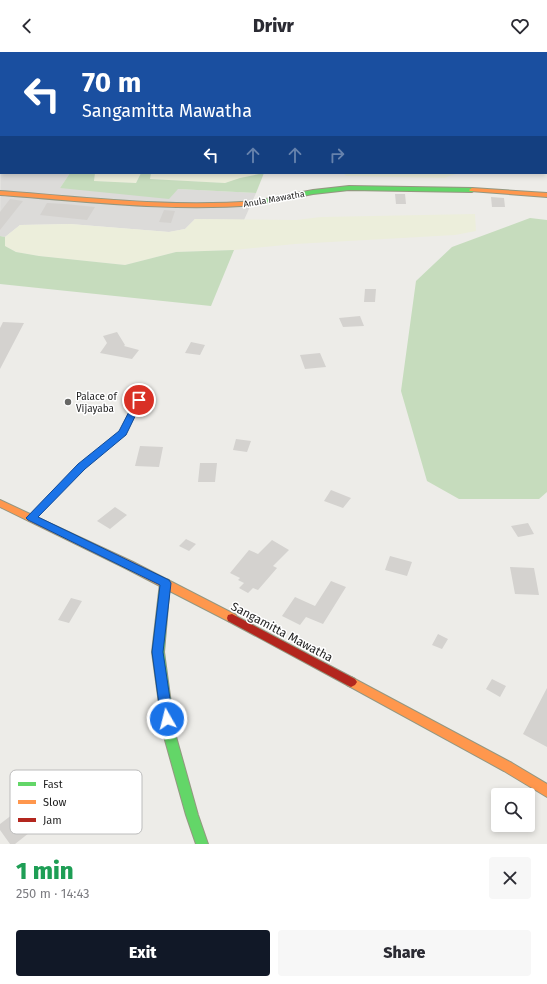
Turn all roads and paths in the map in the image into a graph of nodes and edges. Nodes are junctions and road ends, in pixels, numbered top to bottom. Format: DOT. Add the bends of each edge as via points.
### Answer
graph roads {
  1 [pos="0,193"];
  2 [pos="547,195"];
  3 [pos="139,400"];
  4 [pos="0,503"];
  5 [pos="31,518"];
  6 [pos="166,583"];
  7 [pos="547,790"];
  8 [pos="202,844"];
  1 -- 2 [label="main road, Anula Mawatha" via="219,206 349,188 470,190"];
  3 -- 5 [label="lane" via="123,433 82,466"];
  4 -- 5 [label="main road, Sangamitta Mawatha"];
  5 -- 6 [label="main road, Sangamitta Mawatha"];
  6 -- 7 [label="main road, Sangamitta Mawatha"];
  6 -- 8 [label="main road" via="158,652 169,733"];
}
